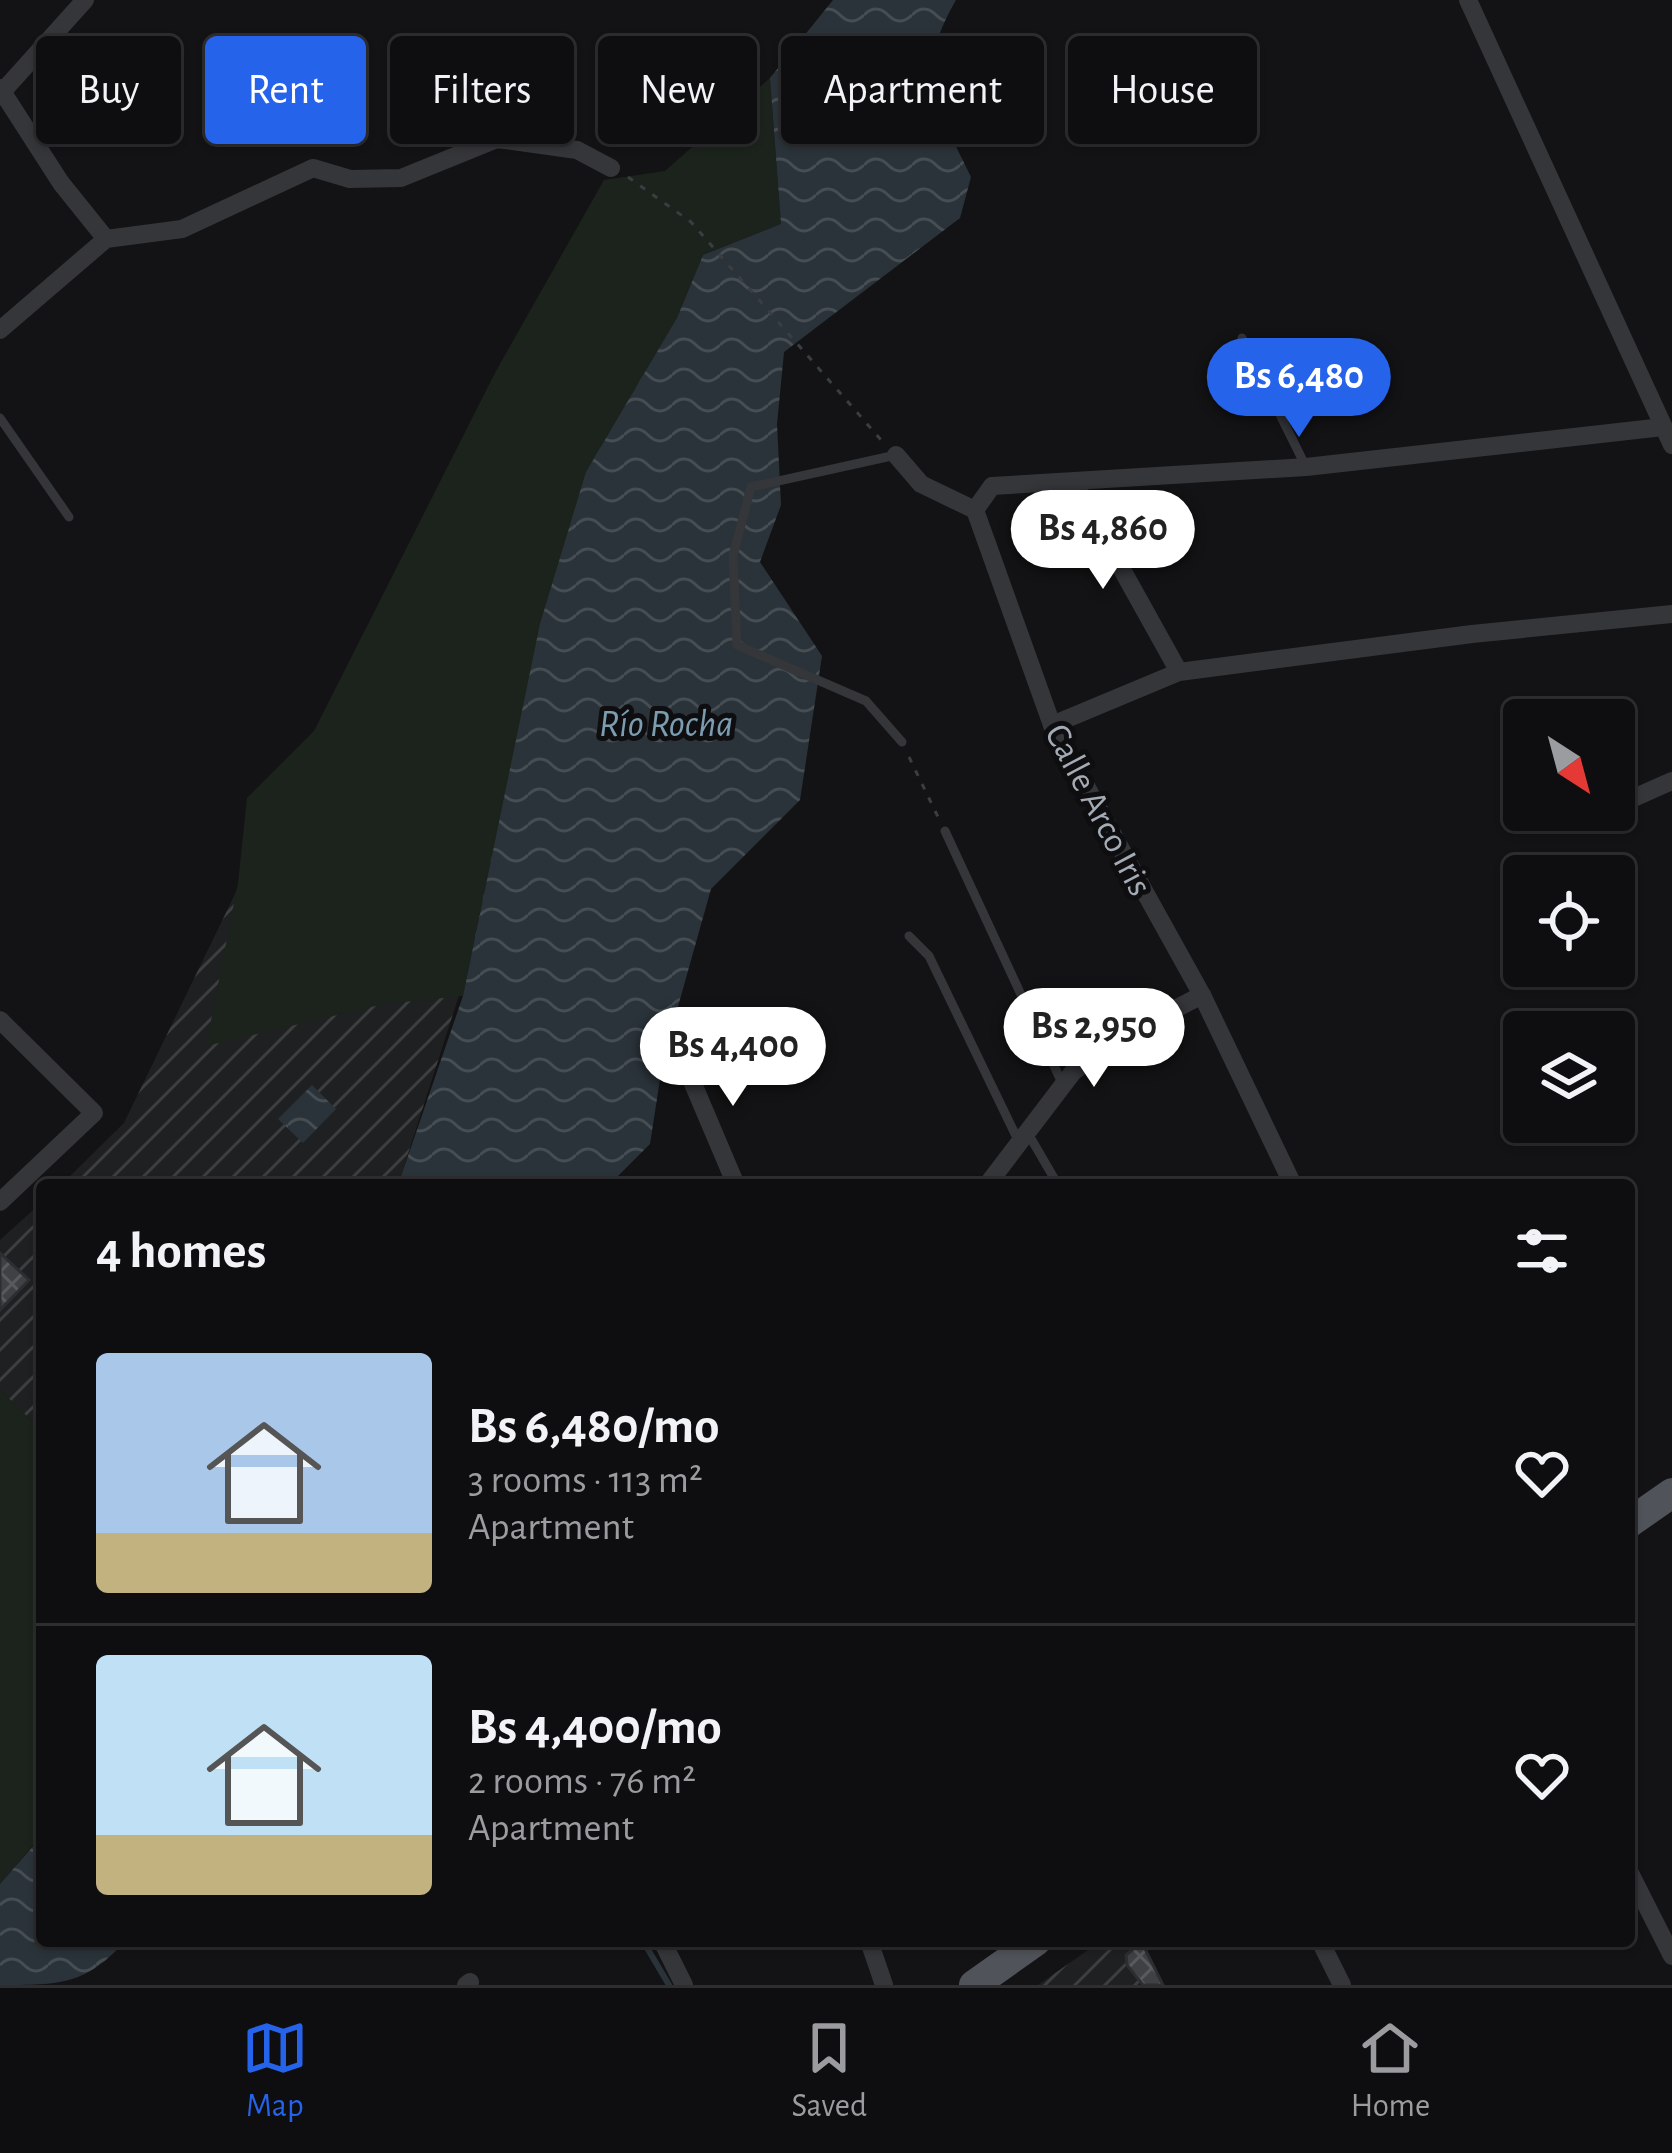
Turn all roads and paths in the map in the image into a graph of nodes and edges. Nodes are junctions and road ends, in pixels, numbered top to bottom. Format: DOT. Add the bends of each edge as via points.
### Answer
graph roads {
  1 [pos="85,0"];
  2 [pos="1468,0"];
  3 [pos="2,90"];
  4 [pos="610,168"];
  5 [pos="106,239"];
  6 [pos="0,330"];
  7 [pos="1242,338"];
  8 [pos="0,418"];
  9 [pos="1667,436"];
  10 [pos="896,455"];
  11 [pos="1306,467"];
  12 [pos="1075,485"];
  13 [pos="975,510"];
  14 [pos="69,517"];
  15 [pos="1672,614"];
  16 [pos="1179,672"];
  17 [pos="1052,725"];
  18 [pos="902,742"];
  19 [pos="1672,781"];
  20 [pos="1635,797"];
  21 [pos="945,831"];
  22 [pos="910,936"];
  23 [pos="1202,995"];
  24 [pos="0,1020"];
  25 [pos="680,1053"];
  26 [pos="1063,1085"];
  27 [pos="1022,1135"];
  28 [pos="733,1179"];
  29 [pos="991,1179"];
  30 [pos="1054,1179"];
  31 [pos="1290,1179"];
  32 [pos="0,1202"];
  33 [pos="1672,1493"];
  34 [pos="1635,1519"];
  35 [pos="1635,1883"];
  36 [pos="665,1947"];
  37 [pos="871,1947"];
  38 [pos="1029,1947"];
  39 [pos="1323,1947"];
  40 [pos="1672,1956"];
  41 [pos="990,1981"];
  42 [pos="683,1985"];
  43 [pos="884,1985"];
  44 [pos="1342,1985"];
  1 -- 3 [label="street"];
  2 -- 9 [label="street"];
  3 -- 5 [label="street"];
  4 -- 5 [label="street" via="577,151 497,139 401,178 350,179 313,168 182,229"];
  4 -- 10 [label="path" via="691,222"];
  5 -- 6 [label="street"];
  7 -- 11 [label="lane"];
  8 -- 14 [label="lane"];
  9 -- 11 [label="street"];
  10 -- 13 [label="street" via="921,484"];
  10 -- 18 [label="lane" via="751,488 733,556 737,645 866,701"];
  11 -- 12 [label="street"];
  12 -- 13 [label="street" via="992,486"];
  12 -- 16 [label="street"];
  13 -- 17 [label="street, Calle Arco Iris"];
  15 -- 16 [label="street"];
  16 -- 17 [label="street"];
  17 -- 23 [label="street, Calle Arco Iris"];
  18 -- 21 [label="path"];
  19 -- 20 [label="street"];
  21 -- 26 [label="lane"];
  22 -- 27 [label="lane" via="929,956"];
  23 -- 26 [label="street" via="1122,1037"];
  23 -- 31 [label="street, Calle Arco Iris"];
  24 -- 32 [label="street" via="94,1113"];
  25 -- 28 [label="street"];
  26 -- 27 [label="street"];
  27 -- 29 [label="street"];
  27 -- 30 [label="lane"];
  33 -- 34 [label="main road"];
  35 -- 40 [label="street"];
  36 -- 42 [label="street"];
  37 -- 43 [label="street"];
  38 -- 41 [label="main road"];
  39 -- 44 [label="street"];
}
